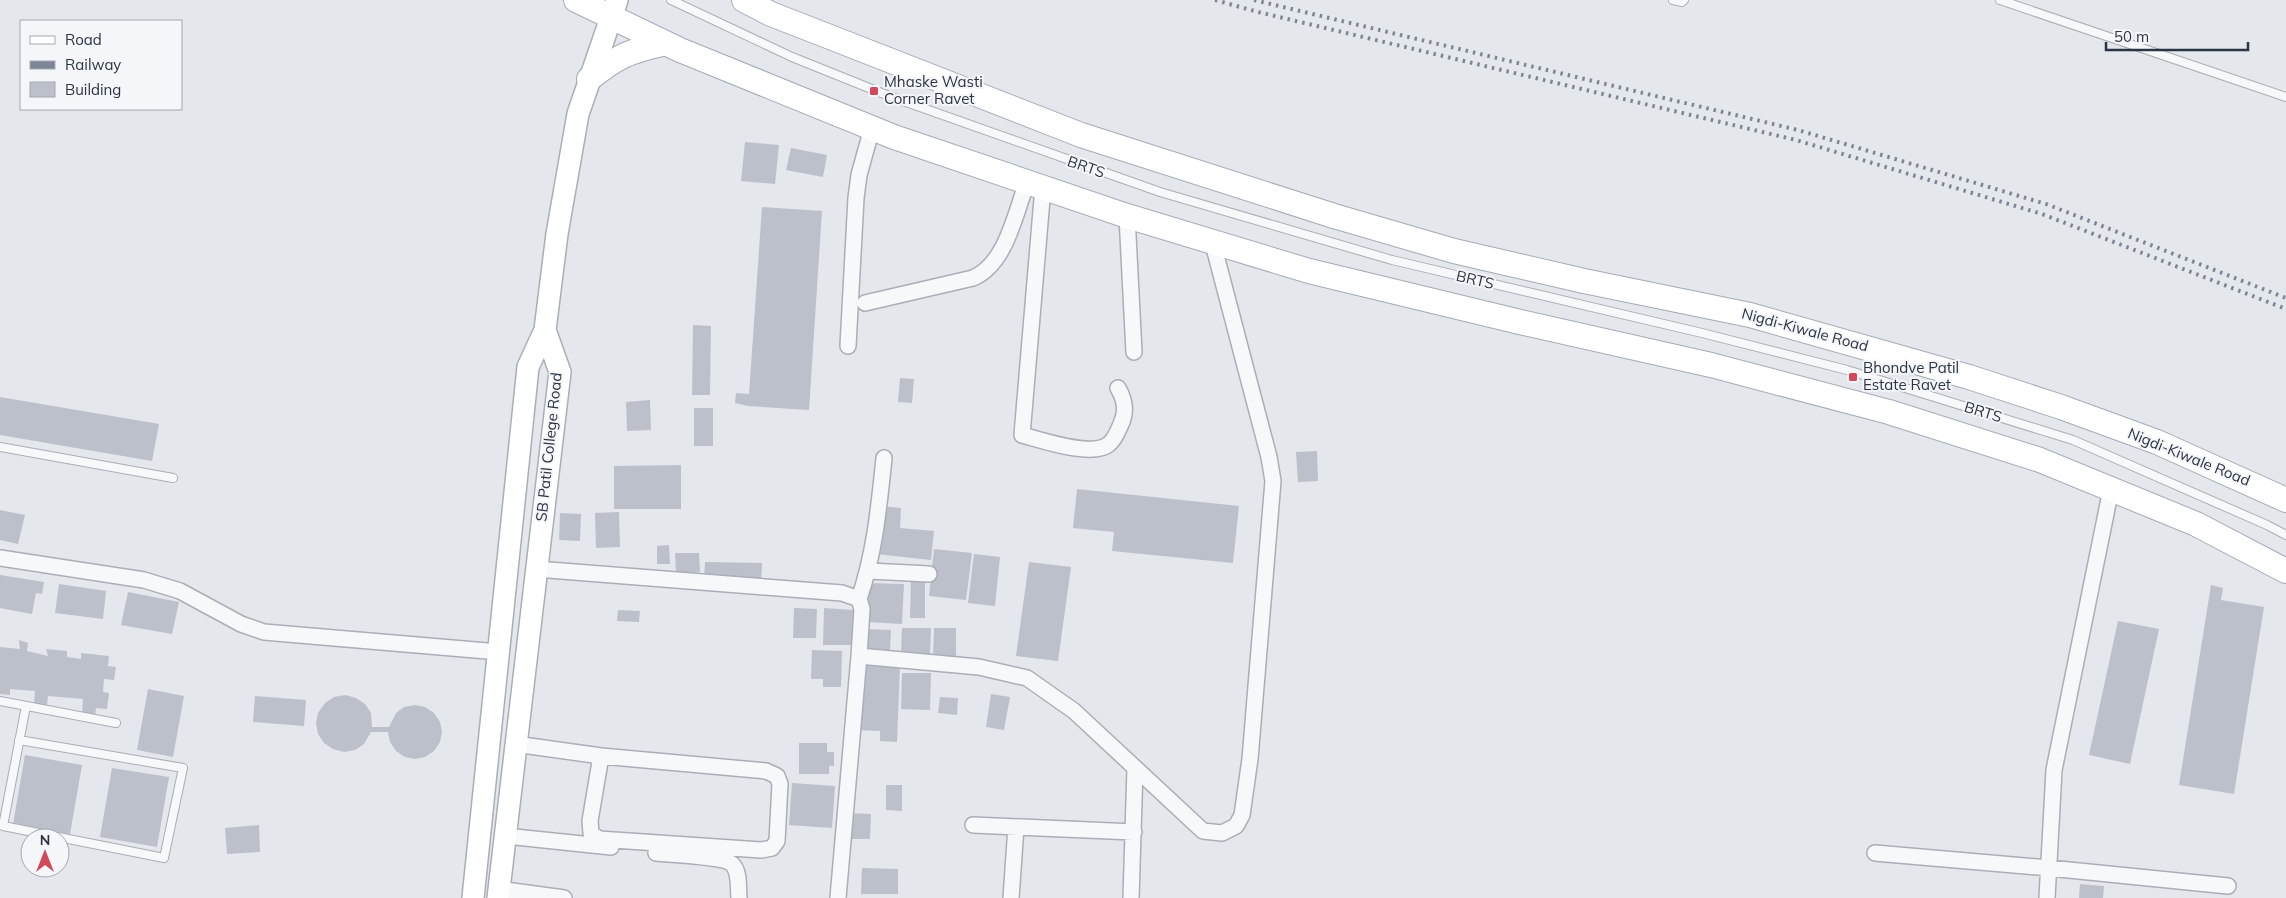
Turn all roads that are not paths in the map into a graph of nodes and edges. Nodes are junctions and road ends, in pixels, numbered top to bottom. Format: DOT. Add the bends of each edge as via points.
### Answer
graph roads {
  1 [pos="576,0"];
  2 [pos="671,0"];
  3 [pos="744,0"];
  4 [pos="1673,0"];
  5 [pos="1684,0"];
  6 [pos="2000,0"];
  7 [pos="613,8"];
  8 [pos="665,43"];
  9 [pos="589,80"];
  10 [pos="2286,97"];
  11 [pos="872,128"];
  12 [pos="1035,184"];
  13 [pos="1127,216"];
  14 [pos="1213,244"];
  15 [pos="865,303"];
  16 [pos="545,330"];
  17 [pos="848,346"];
  18 [pos="1134,352"];
  19 [pos="1118,388"];
  20 [pos="0,447"];
  21 [pos="884,458"];
  22 [pos="173,478"];
  23 [pos="2111,489"];
  24 [pos="2286,500"];
  25 [pos="2286,535"];
  26 [pos="0,558"];
  27 [pos="536,569"];
  28 [pos="869,571"];
  29 [pos="2286,571"];
  30 [pos="929,574"];
  31 [pos="859,598"];
  32 [pos="499,652"];
  33 [pos="859,656"];
  34 [pos="0,701"];
  35 [pos="26,706"];
  36 [pos="116,723"];
  37 [pos="19,740"];
  38 [pos="515,744"];
  39 [pos="601,756"];
  40 [pos="1135,768"];
  41 [pos="973,825"];
  42 [pos="1016,827"];
  43 [pos="1134,832"];
  44 [pos="505,836"];
  45 [pos="1875,853"];
  46 [pos="2049,868"];
  47 [pos="2228,886"];
  48 [pos="499,893"];
  49 [pos="473,898"];
  50 [pos="564,898"];
  51 [pos="739,898"];
  52 [pos="838,898"];
  53 [pos="1011,898"];
  54 [pos="1131,898"];
  55 [pos="2047,898"];
  1 -- 7 [label="main road"];
  2 -- 25 [label="lane, BRTS" via="792,57 889,96 1160,192 1392,260 1847,370 2073,440"];
  3 -- 24 [label="main road, Nigdi-Kiwale Road" via="771,14 1081,135 1454,251 1750,315 1867,346 2070,410 2157,442"];
  4 -- 5 [label="lane"];
  6 -- 10 [label="lane"];
  7 -- 8 [label="main road"];
  7 -- 9 [label="street"];
  8 -- 9 [label="main road" via="627,52"];
  8 -- 11 [label="main road"];
  9 -- 16 [label="street" via="578,114 568,169"];
  11 -- 12 [label="main road"];
  11 -- 17 [label="street" via="856,198"];
  12 -- 13 [label="main road"];
  12 -- 15 [label="street" via="998,257 983,274"];
  12 -- 19 [label="street" via="1022,435 1081,449 1100,449 1116,436 1124,417 1124,399"];
  13 -- 14 [label="main road"];
  13 -- 18 [label="street"];
  14 -- 23 [label="main road" via="1309,271 1711,366 1889,412 2040,460"];
  14 -- 40 [label="street" via="1269,457 1272,481 1250,758 1242,815 1236,826 1222,833 1204,831"];
  16 -- 27 [label="street, SB Patil College Road" via="560,372"];
  16 -- 32 [label="street, SB Patil College Road" via="528,367"];
  20 -- 22 [label="lane"];
  21 -- 28 [label="street"];
  23 -- 29 [label="main road" via="2196,524"];
  23 -- 46 [label="street" via="2054,770"];
  26 -- 32 [label="street" via="144,580 180,591 241,624 264,632"];
  27 -- 31 [label="street" via="842,593"];
  27 -- 38 [label="street, SB Patil College Road"];
  28 -- 30 [label="street"];
  28 -- 31 [label="street"];
  31 -- 33 [label="street" via="862,609"];
  32 -- 49 [label="street, SB Patil College Road"];
  33 -- 40 [label="street" via="979,667 1027,678 1074,711"];
  33 -- 52 [label="street"];
  34 -- 35 [label="lane"];
  35 -- 36 [label="lane"];
  35 -- 37 [label="lane"];
  37 -- 37 [label="lane" via="3,826 164,858 183,768"];
  38 -- 39 [label="street"];
  38 -- 44 [label="street, SB Patil College Road"];
  39 -- 39 [label="street" via="766,772 777,776 780,784 777,841 772,848 761,850 600,839 591,833 590,821"];
  40 -- 43 [label="street"];
  41 -- 42 [label="street"];
  42 -- 43 [label="street"];
  42 -- 53 [label="street"];
  43 -- 54 [label="street"];
  44 -- 48 [label="street, SB Patil College Road"];
  44 -- 51 [label="street" via="721,860 732,864 737,872"];
  45 -- 46 [label="street"];
  46 -- 47 [label="street"];
  46 -- 55 [label="street"];
  48 -- 50 [label="street"];
}
